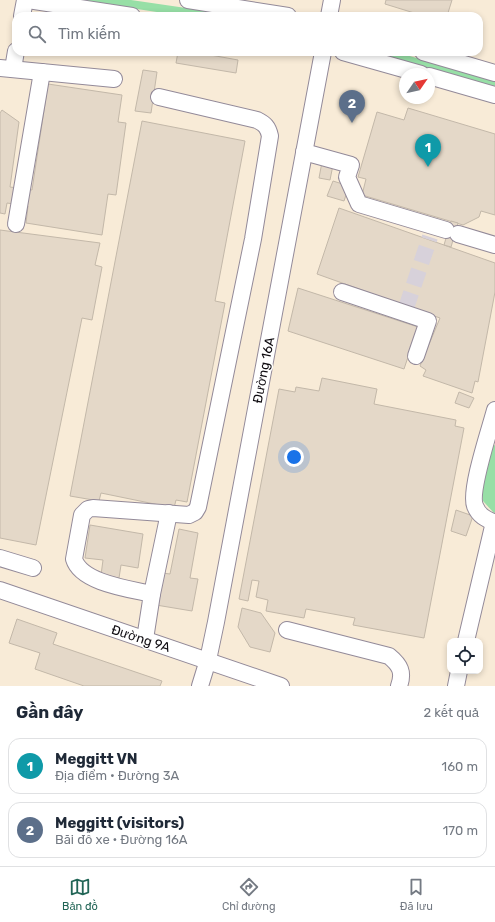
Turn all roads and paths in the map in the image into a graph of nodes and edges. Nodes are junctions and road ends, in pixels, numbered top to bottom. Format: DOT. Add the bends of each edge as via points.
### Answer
graph roads {
  1 [pos="25,0"];
  2 [pos="28,0"];
  3 [pos="188,0"];
  4 [pos="332,0"];
  5 [pos="206,1"];
  6 [pos="23,12"];
  7 [pos="106,12"];
  8 [pos="266,12"];
  9 [pos="330,12"];
  10 [pos="13,56"];
  11 [pos="322,56"];
  12 [pos="357,56"];
  13 [pos="437,56"];
  14 [pos="6,68"];
  15 [pos="400,68"];
  16 [pos="42,72"];
  17 [pos="495,73"];
  18 [pos="435,78"];
  19 [pos="114,79"];
  20 [pos="495,95"];
  21 [pos="159,98"];
  22 [pos="304,152"];
  23 [pos="16,224"];
  24 [pos="495,245"];
  25 [pos="342,292"];
  26 [pos="416,356"];
  27 [pos="495,410"];
  28 [pos="490,440"];
  29 [pos="169,514"];
  30 [pos="495,523"];
  31 [pos="0,558"];
  32 [pos="33,568"];
  33 [pos="0,590"];
  34 [pos="152,594"];
  35 [pos="287,630"];
  36 [pos="467,638"];
  37 [pos="145,639"];
  38 [pos="208,660"];
  39 [pos="458,674"];
  40 [pos="200,686"];
  41 [pos="281,686"];
  42 [pos="399,686"];
  43 [pos="456,686"];
  1 -- 6 [label="street"];
  2 -- 7 [label="street"];
  3 -- 5 [label="street"];
  4 -- 9 [label="street"];
  5 -- 8 [label="street"];
  10 -- 14 [label="street"];
  11 -- 22 [label="street, Đường 16A"];
  12 -- 15 [label="street"];
  13 -- 17 [label="street"];
  14 -- 16 [label="street"];
  16 -- 19 [label="street"];
  16 -- 23 [label="street"];
  18 -- 20 [label="street"];
  21 -- 29 [label="street" via="257,120 265,124 270,136 253,239 198,507 189,515"];
  22 -- 24 [label="street" via="350,165 347,177 359,204 442,232"];
  22 -- 38 [label="street, Đường 16A"];
  25 -- 26 [label="street" via="405,310 428,321"];
  27 -- 28 [label="street"];
  28 -- 30 [label="street" via="474,491 474,506 484,519"];
  29 -- 34 [label="street"];
  29 -- 34 [label="street" via="93,508 82,515 74,559 82,572 96,580"];
  30 -- 36 [label="street"];
  31 -- 32 [label="street"];
  33 -- 37 [label="street, Đường 9A"];
  34 -- 37 [label="street"];
  35 -- 42 [label="street" via="389,656 399,664 402,678"];
  37 -- 38 [label="street, Đường 9A"];
  38 -- 40 [label="street, Đường 16A"];
  38 -- 41 [label="street, Đường 9A"];
  39 -- 43 [label="street"];
}
